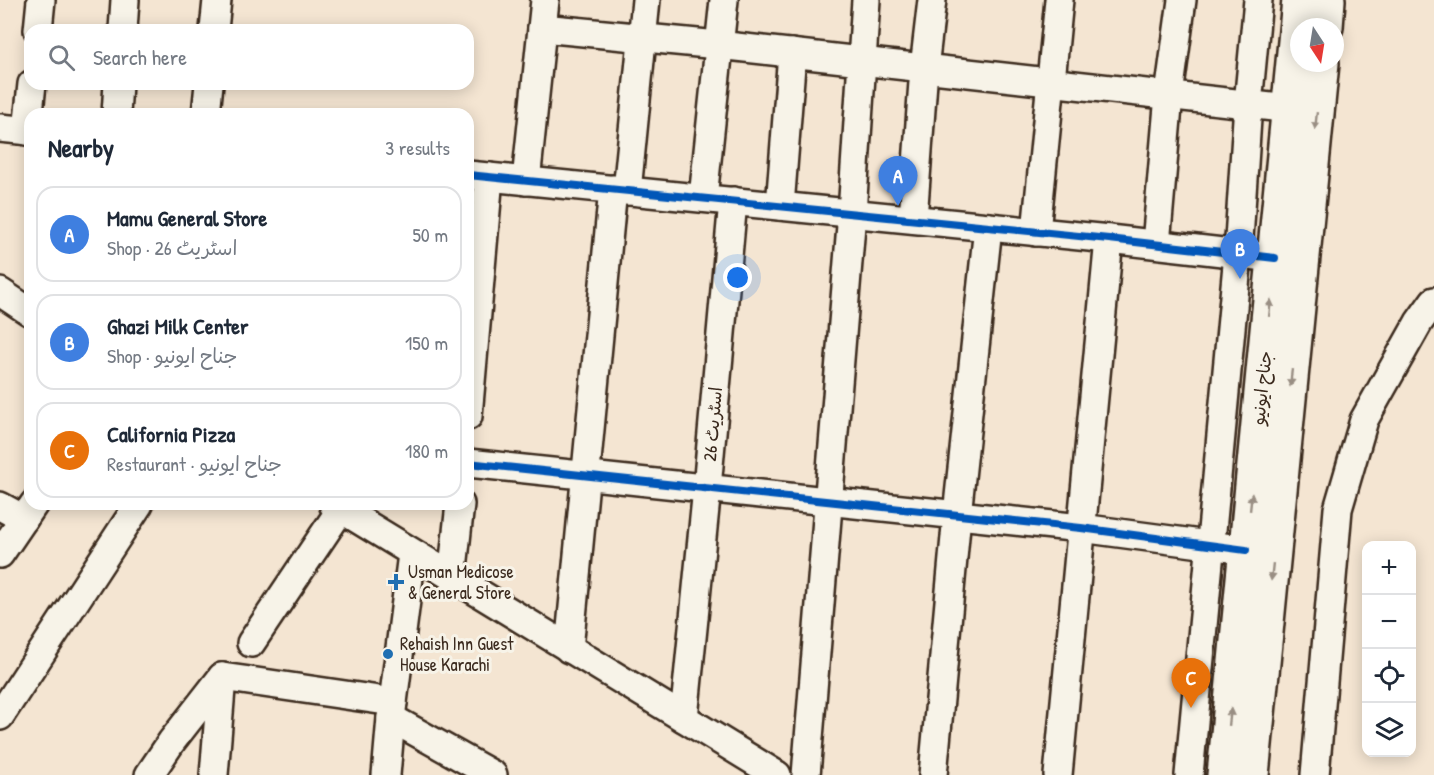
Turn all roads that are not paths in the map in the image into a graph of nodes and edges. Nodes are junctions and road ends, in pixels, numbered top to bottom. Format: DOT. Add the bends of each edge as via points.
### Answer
graph roads {
  1 [pos="41,0"];
  2 [pos="125,0"];
  3 [pos="218,0"];
  4 [pos="545,0"];
  5 [pos="646,0"];
  6 [pos="724,0"];
  7 [pos="866,0"];
  8 [pos="932,0"];
  9 [pos="1059,0"];
  10 [pos="1182,0"];
  11 [pos="1258,0"];
  12 [pos="1299,0"];
  13 [pos="1328,0"];
  14 [pos="1327,18"];
  15 [pos="39,24"];
  16 [pos="123,24"];
  17 [pos="215,24"];
  18 [pos="542,28"];
  19 [pos="643,38"];
  20 [pos="718,45"];
  21 [pos="792,54"];
  22 [pos="861,61"];
  23 [pos="924,68"];
  24 [pos="1321,72"];
  25 [pos="1051,82"];
  26 [pos="31,90"];
  27 [pos="118,90"];
  28 [pos="208,90"];
  29 [pos="1169,95"];
  30 [pos="1248,104"];
  31 [pos="30,108"];
  32 [pos="116,108"];
  33 [pos="207,108"];
  34 [pos="1290,109"];
  35 [pos="0,128"];
  36 [pos="24,131"];
  37 [pos="478,176"];
  38 [pos="526,181"];
  39 [pos="620,190"];
  40 [pos="703,198"];
  41 [pos="733,201"];
  42 [pos="780,206"];
  43 [pos="852,213"];
  44 [pos="913,219"];
  45 [pos="988,227"];
  46 [pos="1036,232"];
  47 [pos="1109,239"];
  48 [pos="1156,244"];
  49 [pos="1238,254"];
  50 [pos="1275,258"];
  51 [pos="474,272"];
  52 [pos="0,292"];
  53 [pos="1434,301"];
  54 [pos="24,308"];
  55 [pos="474,464"];
  56 [pos="586,476"];
  57 [pos="707,488"];
  58 [pos="829,501"];
  59 [pos="0,506"];
  60 [pos="135,510"];
  61 [pos="335,510"];
  62 [pos="342,510"];
  63 [pos="459,510"];
  64 [pos="29,512"];
  65 [pos="957,515"];
  66 [pos="1082,528"];
  67 [pos="1209,545"];
  68 [pos="1246,550"];
  69 [pos="0,554"];
  70 [pos="412,554"];
  71 [pos="452,578"];
  72 [pos="251,643"];
  73 [pos="569,649"];
  74 [pos="222,677"];
  75 [pos="392,710"];
  76 [pos="0,716"];
  77 [pos="684,718"];
  78 [pos="149,775"];
  79 [pos="214,775"];
  80 [pos="386,775"];
  81 [pos="493,775"];
  82 [pos="777,775"];
  83 [pos="806,775"];
  84 [pos="933,775"];
  85 [pos="1058,775"];
  86 [pos="1189,775"];
  87 [pos="1224,775"];
  88 [pos="1252,775"];
  89 [pos="1315,775"];
  1 -- 15 [label="street"];
  2 -- 16 [label="street"];
  3 -- 17 [label="street"];
  4 -- 18 [label="street"];
  5 -- 19 [label="street"];
  6 -- 20 [label="street"];
  7 -- 22 [label="street"];
  8 -- 23 [label="street"];
  9 -- 25 [label="street"];
  10 -- 29 [label="street"];
  11 -- 30 [label="street"];
  12 -- 34 [label="highway, جناح ایونیو"];
  13 -- 14 [label="highway"];
  18 -- 19 [label="street"];
  18 -- 38 [label="street"];
  19 -- 20 [label="street"];
  19 -- 39 [label="street"];
  20 -- 21 [label="street"];
  20 -- 40 [label="street"];
  21 -- 22 [label="street"];
  21 -- 42 [label="street"];
  22 -- 23 [label="street"];
  22 -- 43 [label="street"];
  23 -- 25 [label="street"];
  23 -- 44 [label="street"];
  24 -- 88 [label="highway, جناح ایونیو, one-way"];
  25 -- 29 [label="street"];
  25 -- 46 [label="street"];
  26 -- 31 [label="street"];
  27 -- 32 [label="street"];
  28 -- 33 [label="street"];
  29 -- 30 [label="street"];
  29 -- 48 [label="street"];
  30 -- 34 [label="street"];
  30 -- 49 [label="street"];
  34 -- 50 [label="highway, جناح ایونیو"];
  35 -- 36 [label="street"];
  37 -- 38 [label="street"];
  37 -- 51 [label="street"];
  38 -- 39 [label="street"];
  39 -- 40 [label="street"];
  39 -- 56 [label="street"];
  40 -- 41 [label="street"];
  41 -- 42 [label="street"];
  41 -- 57 [label="street, اسٹریٹ 26"];
  42 -- 43 [label="street"];
  43 -- 44 [label="street"];
  43 -- 58 [label="street"];
  44 -- 45 [label="street"];
  45 -- 46 [label="street"];
  45 -- 65 [label="street"];
  46 -- 47 [label="street"];
  47 -- 48 [label="street"];
  47 -- 66 [label="street"];
  48 -- 49 [label="street"];
  49 -- 50 [label="street"];
  49 -- 67 [label="street"];
  68 -- 50 [label="highway, جناح ایونیو, one-way"];
  52 -- 54 [label="street"];
  53 -- 89 [label="street" via="1364,420 1338,509"];
  55 -- 56 [label="street"];
  56 -- 57 [label="street"];
  56 -- 73 [label="street"];
  57 -- 58 [label="street"];
  57 -- 77 [label="street, اسٹریٹ 26"];
  58 -- 65 [label="street"];
  58 -- 83 [label="street"];
  59 -- 64 [label="street"];
  60 -- 76 [label="street"];
  61 -- 72 [label="street"];
  62 -- 70 [label="street"];
  63 -- 71 [label="street"];
  64 -- 69 [label="street"];
  65 -- 66 [label="street"];
  65 -- 84 [label="street"];
  66 -- 67 [label="street"];
  66 -- 85 [label="street"];
  67 -- 68 [label="street"];
  67 -- 86 [label="street"];
  87 -- 68 [label="highway, جناح ایونیو, one-way"];
  70 -- 71 [label="street"];
  70 -- 75 [label="street"];
  71 -- 73 [label="street"];
  73 -- 77 [label="street"];
  74 -- 75 [label="street"];
  74 -- 78 [label="street"];
  74 -- 79 [label="street"];
  75 -- 80 [label="street"];
  75 -- 81 [label="street"];
  77 -- 82 [label="street"];
}
